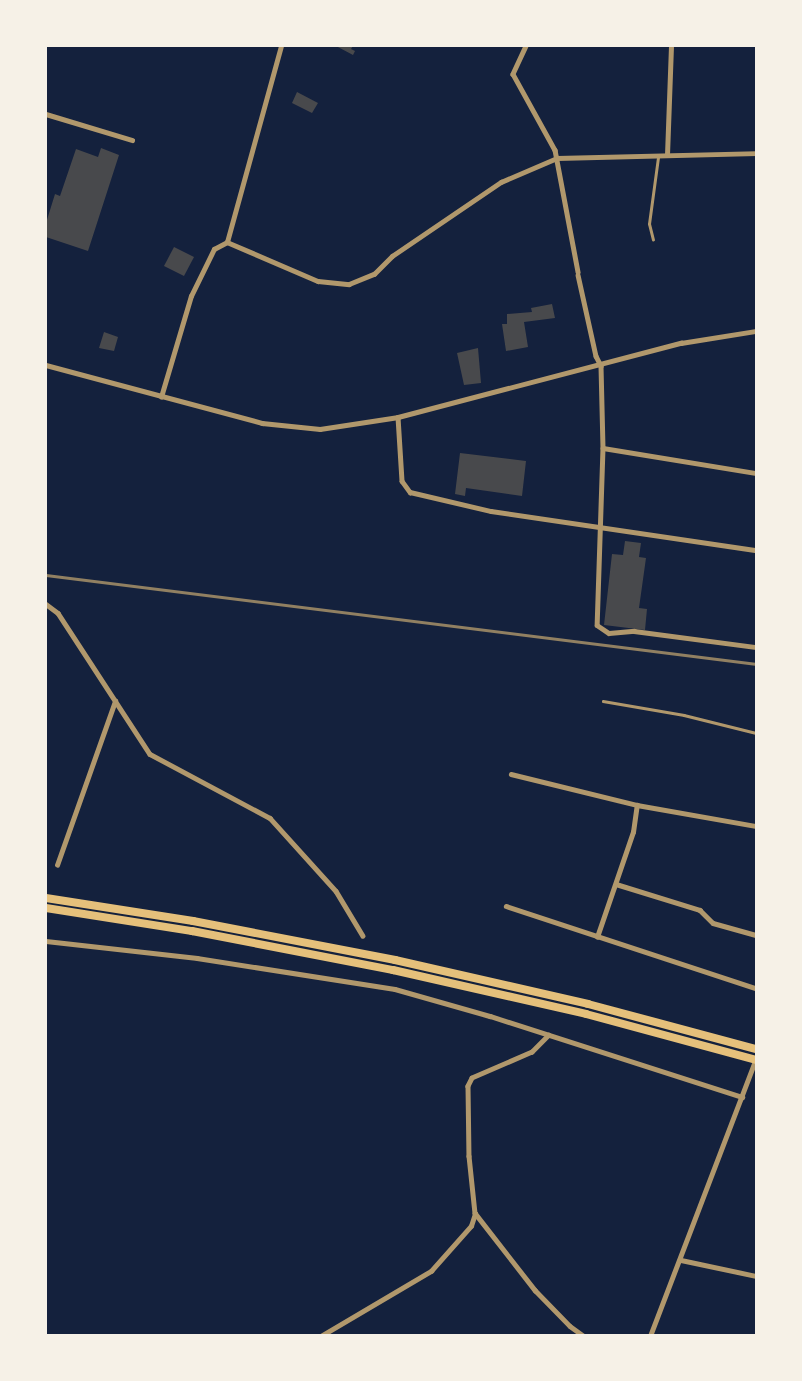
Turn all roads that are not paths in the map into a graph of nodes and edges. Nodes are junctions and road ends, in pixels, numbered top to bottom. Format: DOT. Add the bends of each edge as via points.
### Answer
graph roads {
  1 [pos="281,46"];
  2 [pos="526,46"];
  3 [pos="671,46"];
  4 [pos="46,114"];
  5 [pos="132,140"];
  6 [pos="757,153"];
  7 [pos="659,154"];
  8 [pos="667,155"];
  9 [pos="557,158"];
  10 [pos="653,240"];
  11 [pos="227,242"];
  12 [pos="757,331"];
  13 [pos="46,365"];
  14 [pos="601,366"];
  15 [pos="161,397"];
  16 [pos="398,417"];
  17 [pos="603,448"];
  18 [pos="757,472"];
  19 [pos="601,527"];
  20 [pos="757,550"];
  21 [pos="46,604"];
  22 [pos="757,647"];
  23 [pos="116,701"];
  24 [pos="603,701"];
  25 [pos="757,733"];
  26 [pos="511,774"];
  27 [pos="637,805"];
  28 [pos="757,826"];
  29 [pos="58,865"];
  30 [pos="616,884"];
  31 [pos="46,898"];
  32 [pos="506,906"];
  33 [pos="46,908"];
  34 [pos="757,935"];
  35 [pos="363,936"];
  36 [pos="597,937"];
  37 [pos="46,941"];
  38 [pos="757,988"];
  39 [pos="549,1035"];
  40 [pos="757,1049"];
  41 [pos="757,1059"];
  42 [pos="742,1097"];
  43 [pos="475,1213"];
  44 [pos="681,1260"];
  45 [pos="757,1276"];
  46 [pos="321,1335"];
  47 [pos="584,1335"];
  48 [pos="650,1335"];
  1 -- 11 [label="street"];
  2 -- 9 [label="street" via="513,74"];
  3 -- 8 [label="street"];
  4 -- 5 [label="street"];
  6 -- 8 [label="street"];
  7 -- 8 [label="street"];
  7 -- 9 [label="street"];
  7 -- 10 [label="lane" via="649,224"];
  9 -- 11 [label="street" via="501,182 392,256 374,274 349,284 309,278"];
  9 -- 14 [label="street"];
  11 -- 15 [label="street" via="214,249 191,296"];
  12 -- 14 [label="street" via="681,344"];
  13 -- 15 [label="street"];
  14 -- 16 [label="street"];
  14 -- 17 [label="street"];
  15 -- 16 [label="street" via="288,427 320,429"];
  16 -- 19 [label="street" via="402,481 410,492 491,511"];
  17 -- 18 [label="street"];
  17 -- 19 [label="street"];
  19 -- 20 [label="street"];
  19 -- 22 [label="street" via="597,625 609,633 634,631"];
  21 -- 23 [label="street" via="58,613"];
  23 -- 29 [label="street"];
  23 -- 35 [label="street" via="150,754 270,818 336,891"];
  24 -- 25 [label="lane"];
  26 -- 27 [label="street"];
  27 -- 28 [label="street"];
  27 -- 30 [label="street"];
  30 -- 34 [label="street" via="701,910 713,923"];
  30 -- 36 [label="street"];
  31 -- 40 [label="highway" via="395,960"];
  32 -- 36 [label="street"];
  33 -- 41 [label="highway" via="393,970"];
  36 -- 38 [label="street"];
  37 -- 39 [label="street" via="197,958 395,989"];
  39 -- 42 [label="street"];
  39 -- 43 [label="street" via="532,1052 472,1078 468,1086"];
  41 -- 42 [label="street"];
  42 -- 44 [label="street"];
  43 -- 46 [label="street" via="471,1226 431,1271"];
  43 -- 47 [label="street" via="535,1290"];
  44 -- 45 [label="street"];
  44 -- 48 [label="street"];
}
